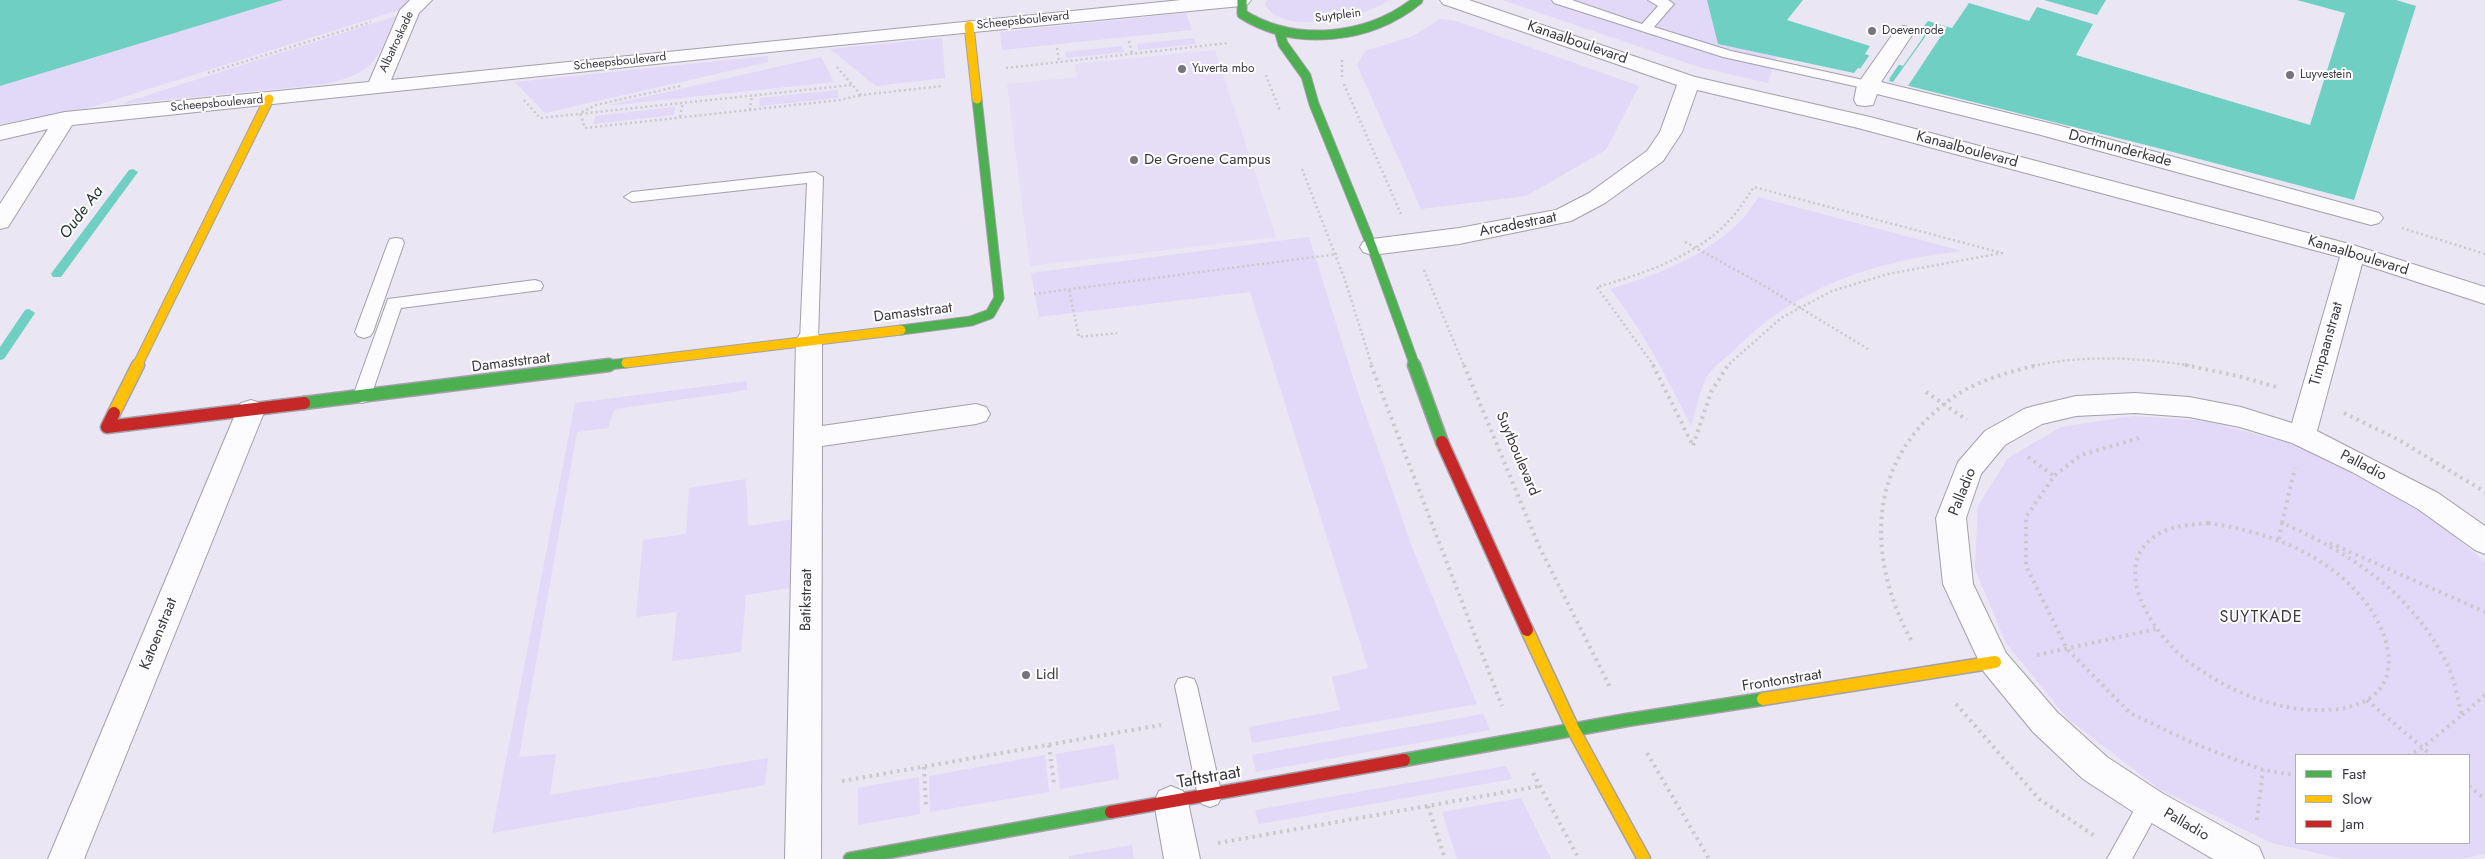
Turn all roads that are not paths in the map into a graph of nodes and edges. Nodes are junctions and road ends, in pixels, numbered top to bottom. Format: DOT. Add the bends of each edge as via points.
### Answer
graph roads {
  1 [pos="1241,0"];
  2 [pos="1418,0"];
  3 [pos="1450,0"];
  4 [pos="1560,0"];
  5 [pos="1655,0"];
  6 [pos="416,5"];
  7 [pos="969,26"];
  8 [pos="1645,28"];
  9 [pos="1279,30"];
  10 [pos="1904,32"];
  11 [pos="1324,34"];
  12 [pos="1316,46"];
  13 [pos="1311,61"];
  14 [pos="1306,76"];
  15 [pos="1871,79"];
  16 [pos="1689,82"];
  17 [pos="377,88"];
  18 [pos="269,99"];
  19 [pos="65,119"];
  20 [pos="1862,122"];
  21 [pos="0,133"];
  22 [pos="632,198"];
  23 [pos="2371,218"];
  24 [pos="0,222"];
  25 [pos="396,243"];
  26 [pos="1372,247"];
  27 [pos="2353,252"];
  28 [pos="535,286"];
  29 [pos="2485,296"];
  30 [pos="364,332"];
  31 [pos="809,340"];
  32 [pos="362,396"];
  33 [pos="251,410"];
  34 [pos="976,414"];
  35 [pos="2302,436"];
  36 [pos="808,438"];
  37 [pos="2483,537"];
  38 [pos="1995,662"];
  39 [pos="1186,686"];
  40 [pos="1574,731"];
  41 [pos="1210,796"];
  42 [pos="1172,802"];
  43 [pos="2150,804"];
  44 [pos="1181,854"];
  45 [pos="2120,856"];
  46 [pos="66,859"];
  47 [pos="802,859"];
  48 [pos="850,859"];
  49 [pos="1644,859"];
  50 [pos="2246,859"];
  1 -- 7 [label="street, Scheepsboulevard"];
  1 -- 9 [label="street, Suytplein" via="1242,14 1256,25"];
  2 -- 11 [label="street, Suytplein" via="1394,17 1363,28"];
  3 -- 16 [label="street, Kanaalboulevard"];
  4 -- 8 [label="lane"];
  5 -- 8 [label="lane" via="1667,4"];
  6 -- 17 [label="street, Albatroskade"];
  7 -- 17 [label="street, Scheepsboulevard"];
  7 -- 31 [label="street, Damaststraat" via="999,298 990,314 971,321"];
  8 -- 15 [label="lane" via="1728,54"];
  9 -- 11 [label="street, Suytplein"];
  9 -- 14 [label="street" via="1283,44"];
  10 -- 15 [label="street"];
  11 -- 12 [label="street"];
  13 -- 14 [label="street"];
  14 -- 26 [label="street" via="1314,104"];
  15 -- 20 [label="street"];
  15 -- 23 [label="street, Dortmunderkade"];
  16 -- 20 [label="street, Kanaalboulevard"];
  16 -- 26 [label="street, Arcadestraat" via="1671,132 1655,156 1597,198 1563,216 1506,228"];
  17 -- 18 [label="street, Scheepsboulevard"];
  18 -- 19 [label="street, Scheepsboulevard"];
  18 -- 33 [label="street, Damaststraat" via="107,427"];
  19 -- 21 [label="street, Scheepsboulevard"];
  19 -- 24 [label="street"];
  20 -- 27 [label="street, Kanaalboulevard"];
  22 -- 31 [label="lane" via="815,177"];
  25 -- 30 [label="lane"];
  26 -- 40 [label="street" via="1435,425"];
  27 -- 29 [label="street, Kanaalboulevard"];
  27 -- 35 [label="street, Timpaanstraat"];
  28 -- 32 [label="lane" via="394,303"];
  31 -- 32 [label="street, Damaststraat"];
  31 -- 36 [label="street, Batikstraat"];
  32 -- 33 [label="street, Damaststraat"];
  33 -- 46 [label="street, Katoenstraat"];
  34 -- 36 [label="street"];
  35 -- 37 [label="street, Palladio" via="2428,500"];
  35 -- 38 [label="street, Palladio" via="2189,407 2135,403 2068,408 2034,416 1995,438 1968,470 1951,518 1958,584"];
  36 -- 47 [label="street, Batikstraat"];
  38 -- 40 [label="street, Frontonstraat"];
  38 -- 43 [label="street, Palladio" via="2045,722 2095,768"];
  39 -- 41 [label="lane"];
  40 -- 41 [label="street, Taftstraat"];
  40 -- 49 [label="street"];
  41 -- 42 [label="street, Taftstraat"];
  42 -- 44 [label="street"];
  42 -- 48 [label="street, Taftstraat"];
  43 -- 45 [label="lane"];
  43 -- 50 [label="street, Palladio"];
}
